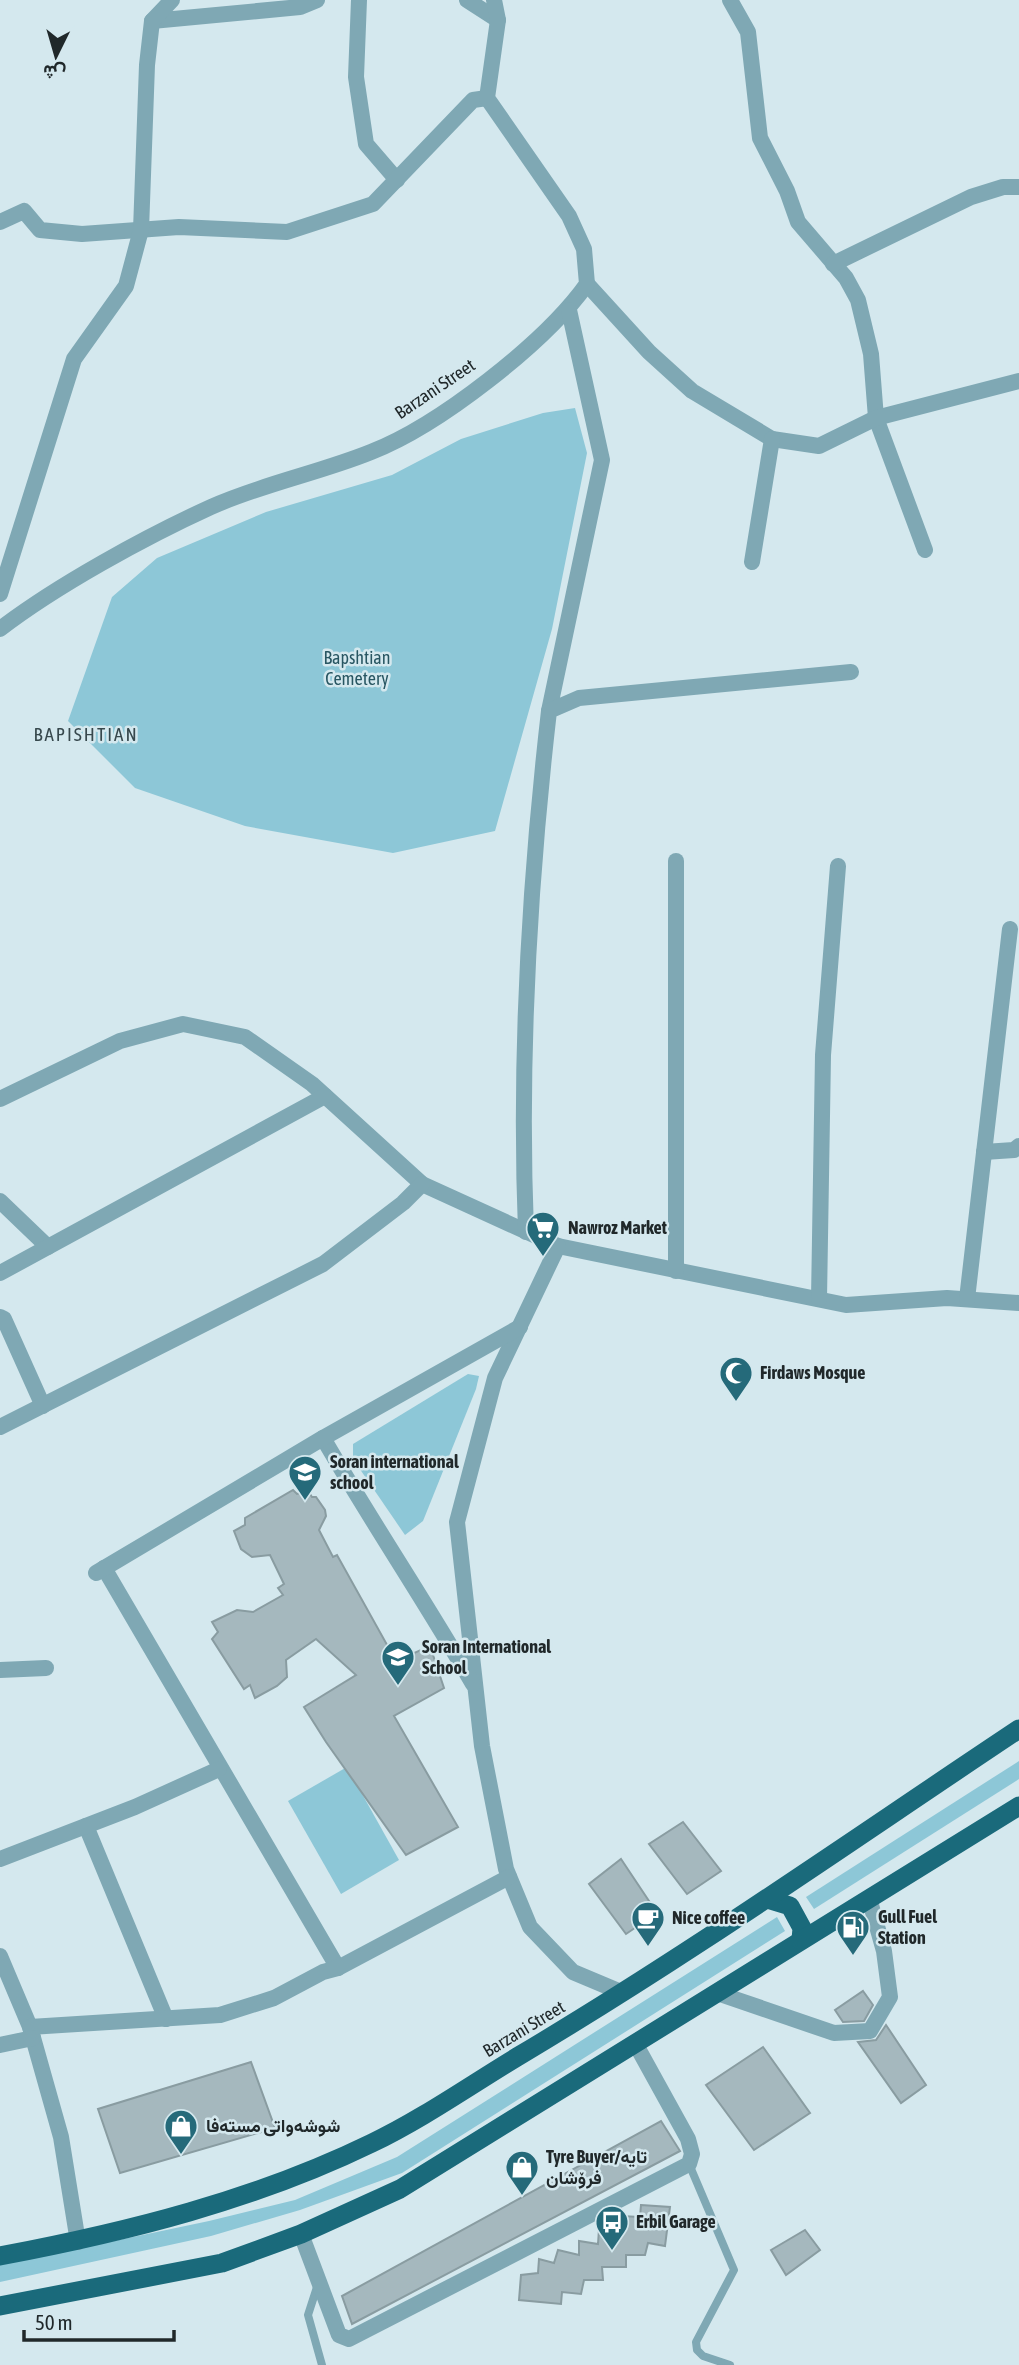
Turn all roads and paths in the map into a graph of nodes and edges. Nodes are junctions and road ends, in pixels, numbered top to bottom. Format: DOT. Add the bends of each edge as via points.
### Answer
graph roads {
  1 [pos="172,0"];
  2 [pos="317,0"];
  3 [pos="359,0"];
  4 [pos="467,0"];
  5 [pos="494,0"];
  6 [pos="730,0"];
  7 [pos="498,20"];
  8 [pos="152,21"];
  9 [pos="487,98"];
  10 [pos="397,180"];
  11 [pos="1019,187"];
  12 [pos="0,222"];
  13 [pos="141,230"];
  14 [pos="833,264"];
  15 [pos="587,284"];
  16 [pos="569,310"];
  17 [pos="1019,381"];
  18 [pos="876,418"];
  19 [pos="772,439"];
  20 [pos="925,550"];
  21 [pos="752,562"];
  22 [pos="0,594"];
  23 [pos="0,629"];
  24 [pos="851,673"];
  25 [pos="549,711"];
  26 [pos="676,861"];
  27 [pos="838,866"];
  28 [pos="1010,929"];
  29 [pos="325,1096"];
  30 [pos="0,1099"];
  31 [pos="1019,1146"];
  32 [pos="984,1152"];
  33 [pos="422,1184"];
  34 [pos="0,1201"];
  35 [pos="526,1232"];
  36 [pos="558,1246"];
  37 [pos="48,1247"];
  38 [pos="676,1271"];
  39 [pos="0,1273"];
  40 [pos="819,1299"];
  41 [pos="967,1299"];
  42 [pos="1019,1303"];
  43 [pos="0,1317"];
  44 [pos="520,1327"];
  45 [pos="43,1406"];
  46 [pos="0,1427"];
  47 [pos="323,1438"];
  48 [pos="46,1668"];
  49 [pos="0,1671"];
  50 [pos="476,1689"];
  51 [pos="1019,1730"];
  52 [pos="219,1769"];
  53 [pos="1018,1809"];
  54 [pos="86,1826"];
  55 [pos="0,1859"];
  56 [pos="509,1877"];
  57 [pos="869,1898"];
  58 [pos="766,1899"];
  59 [pos="801,1940"];
  60 [pos="0,1956"];
  61 [pos="338,1968"];
  62 [pos="623,1993"];
  63 [pos="717,1993"];
  64 [pos="166,2019"];
  65 [pos="32,2033"];
  66 [pos="635,2043"];
  67 [pos="0,2045"];
  68 [pos="689,2164"];
  69 [pos="301,2234"];
  70 [pos="78,2242"];
  71 [pos="0,2256"];
  72 [pos="319,2277"];
  73 [pos="0,2306"];
  74 [pos="322,2365"];
  75 [pos="730,2365"];
  1 -- 8 [label="street"];
  2 -- 8 [label="street" via="300,7"];
  3 -- 10 [label="street" via="356,77 366,144"];
  4 -- 7 [label="street"];
  5 -- 7 [label="street"];
  6 -- 14 [label="street" via="748,33 760,138 798,222"];
  7 -- 9 [label="street"];
  8 -- 13 [label="street"];
  9 -- 10 [label="street" via="473,100"];
  9 -- 15 [label="street" via="569,216 584,249"];
  10 -- 13 [label="street" via="373,204 287,232 179,227"];
  11 -- 14 [label="street" via="971,197"];
  12 -- 13 [label="street" via="24,211 40,230 82,234"];
  13 -- 22 [label="street" via="126,286 74,359"];
  14 -- 18 [label="street" via="858,300 871,354"];
  15 -- 16 [label="street, Barzani Street"];
  15 -- 19 [label="street" via="692,391"];
  16 -- 23 [label="street, Barzani Street" via="486,381 424,424 374,451 212,507 118,556"];
  16 -- 25 [label="street" via="602,460"];
  17 -- 18 [label="street"];
  18 -- 19 [label="street" via="818,446"];
  18 -- 20 [label="street"];
  19 -- 21 [label="street"];
  24 -- 25 [label="street" via="579,698"];
  25 -- 35 [label="street" via="524,996"];
  26 -- 38 [label="street"];
  27 -- 40 [label="street" via="823,1055"];
  28 -- 32 [label="street"];
  29 -- 30 [label="street" via="245,1037 183,1024 120,1041"];
  29 -- 33 [label="street"];
  29 -- 37 [label="street"];
  31 -- 32 [label="street"];
  32 -- 41 [label="street"];
  33 -- 35 [label="street"];
  33 -- 45 [label="street" via="323,1265"];
  34 -- 37 [label="street"];
  35 -- 36 [label="street"];
  36 -- 38 [label="street"];
  36 -- 44 [label="street"];
  37 -- 39 [label="street"];
  38 -- 40 [label="street"];
  40 -- 41 [label="street" via="846,1304"];
  41 -- 42 [label="street"];
  43 -- 45 [label="street"];
  44 -- 47 [label="street"];
  44 -- 50 [label="street" via="495,1378 457,1522"];
  45 -- 46 [label="street"];
  47 -- 50 [label="street"];
  47 -- 52 [label="street" via="100,1570"];
  48 -- 49 [label="street"];
  50 -- 56 [label="street" via="482,1746"];
  51 -- 58 [label="highway, Barzani Street"];
  52 -- 54 [label="street"];
  52 -- 61 [label="street"];
  53 -- 57 [label="highway"];
  54 -- 55 [label="street"];
  54 -- 64 [label="street"];
  56 -- 61 [label="street"];
  56 -- 62 [label="street" via="530,1927 573,1972"];
  57 -- 59 [label="highway"];
  57 -- 63 [label="street" via="884,1951 890,1997 870,2031 834,2033"];
  58 -- 59 [label="highway" via="790,1906 802,1928"];
  58 -- 62 [label="highway, Barzani Street"];
  59 -- 63 [label="highway"];
  60 -- 65 [label="street"];
  61 -- 64 [label="street" via="274,1998 220,2015"];
  62 -- 70 [label="highway, Barzani Street" via="374,2142 287,2180"];
  63 -- 66 [label="highway"];
  64 -- 65 [label="street"];
  65 -- 67 [label="street"];
  65 -- 70 [label="street" via="61,2137"];
  66 -- 68 [label="street" via="688,2139"];
  66 -- 69 [label="highway" via="400,2189"];
  68 -- 72 [label="street" via="349,2339 339,2336"];
  68 -- 75 [label="lane" via="734,2270 696,2350"];
  69 -- 72 [label="street"];
  69 -- 73 [label="highway" via="222,2263"];
  70 -- 71 [label="highway, Barzani Street"];
  72 -- 74 [label="lane" via="309,2315"];
}
